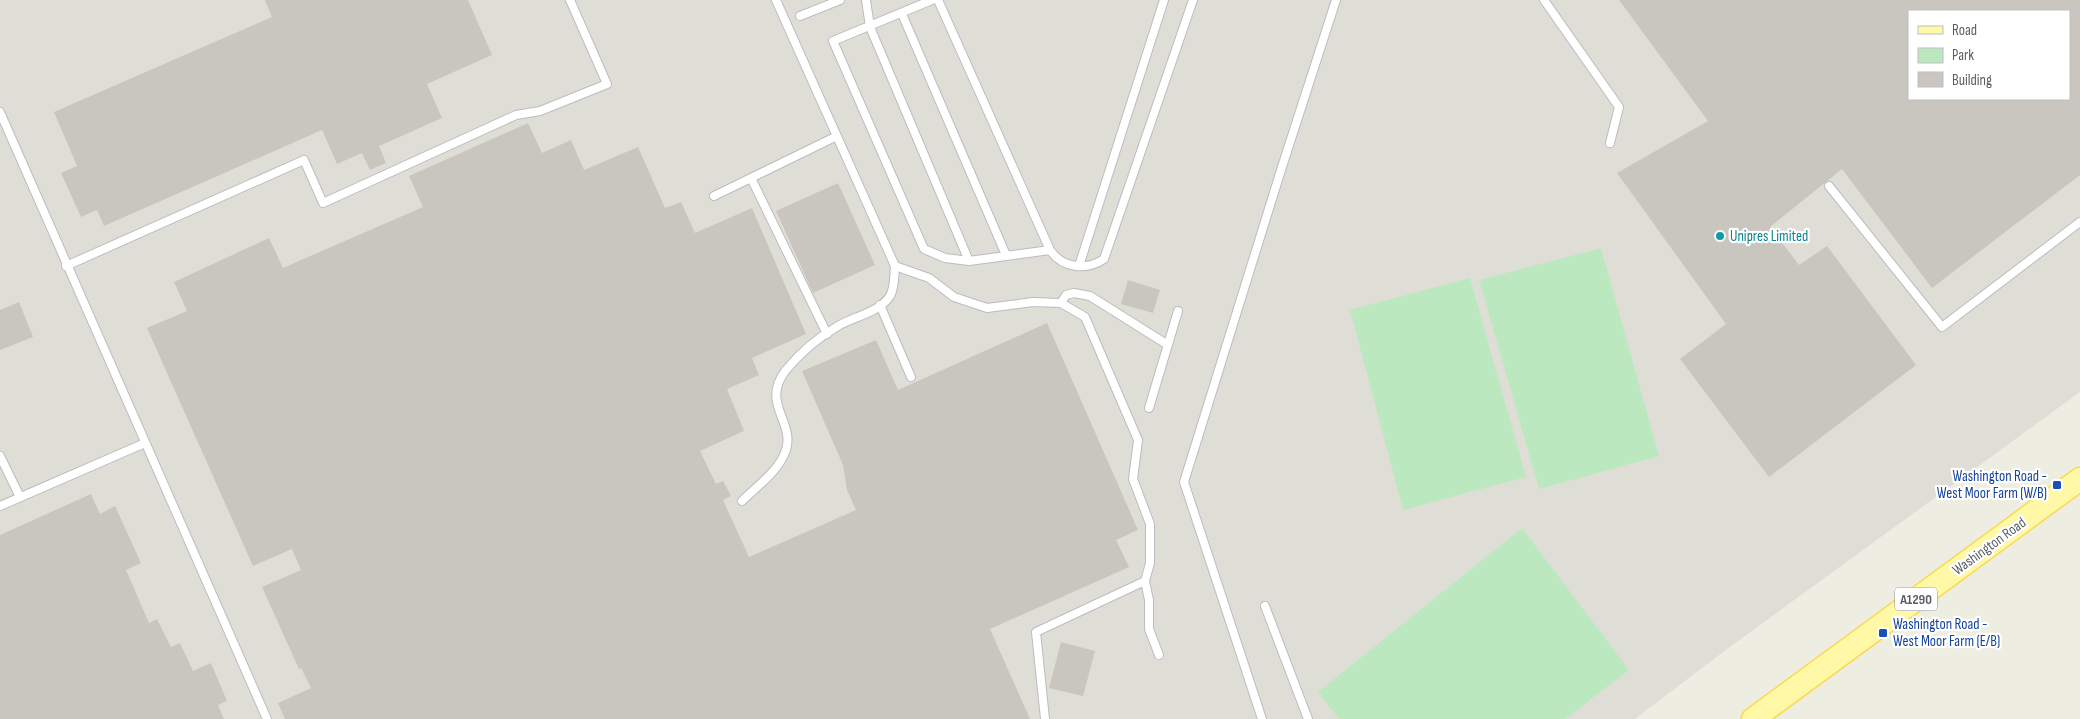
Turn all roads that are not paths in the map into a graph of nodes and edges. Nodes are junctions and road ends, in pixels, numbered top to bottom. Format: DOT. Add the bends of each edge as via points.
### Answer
graph roads {
  1 [pos="570,0"];
  2 [pos="776,0"];
  3 [pos="840,0"];
  4 [pos="866,0"];
  5 [pos="932,0"];
  6 [pos="938,0"];
  7 [pos="1164,0"];
  8 [pos="1193,0"];
  9 [pos="1336,0"];
  10 [pos="1544,0"];
  11 [pos="902,14"];
  12 [pos="800,16"];
  13 [pos="870,27"];
  14 [pos="0,112"];
  15 [pos="837,136"];
  16 [pos="1610,143"];
  17 [pos="751,178"];
  18 [pos="1829,186"];
  19 [pos="714,196"];
  20 [pos="2080,222"];
  21 [pos="1050,250"];
  22 [pos="1006,255"];
  23 [pos="969,261"];
  24 [pos="66,266"];
  25 [pos="894,266"];
  26 [pos="1080,266"];
  27 [pos="1061,302"];
  28 [pos="880,305"];
  29 [pos="1178,311"];
  30 [pos="827,334"];
  31 [pos="1168,345"];
  32 [pos="911,377"];
  33 [pos="1149,408"];
  34 [pos="145,443"];
  35 [pos="0,456"];
  36 [pos="2080,479"];
  37 [pos="20,498"];
  38 [pos="742,501"];
  39 [pos="0,506"];
  40 [pos="1145,581"];
  41 [pos="1265,606"];
  42 [pos="1159,655"];
  43 [pos="267,719"];
  44 [pos="1045,719"];
  45 [pos="1262,719"];
  46 [pos="1308,719"];
  47 [pos="1753,719"];
  1 -- 24 [label="lane" via="607,84 540,110 516,115 323,203 304,160"];
  2 -- 15 [label="lane"];
  3 -- 12 [label="lane"];
  4 -- 13 [label="lane"];
  5 -- 11 [label="lane"];
  6 -- 21 [label="lane"];
  7 -- 26 [label="lane"];
  8 -- 26 [label="lane" via="1104,259 1095,265"];
  9 -- 45 [label="lane" via="1184,482"];
  10 -- 16 [label="lane" via="1619,107"];
  11 -- 13 [label="lane"];
  11 -- 22 [label="lane"];
  13 -- 23 [label="lane"];
  13 -- 23 [label="lane" via="833,41 924,249 945,258"];
  14 -- 24 [label="lane"];
  15 -- 17 [label="lane"];
  15 -- 25 [label="lane"];
  17 -- 19 [label="lane"];
  17 -- 30 [label="lane"];
  18 -- 20 [label="lane" via="1942,327"];
  21 -- 22 [label="lane"];
  21 -- 26 [label="lane" via="1061,261"];
  22 -- 23 [label="lane"];
  24 -- 34 [label="lane"];
  25 -- 27 [label="lane" via="929,278 954,297 987,308"];
  25 -- 28 [label="lane" via="890,296"];
  27 -- 31 [label="lane" via="1066,295 1074,293 1090,296"];
  27 -- 40 [label="lane" via="1085,317 1138,440 1133,479 1150,524 1150,563"];
  28 -- 30 [label="lane"];
  28 -- 32 [label="lane"];
  29 -- 31 [label="lane"];
  30 -- 38 [label="lane" via="811,345 786,371 779,384 776,400 786,434 786,449 772,472"];
  31 -- 33 [label="lane"];
  34 -- 37 [label="lane"];
  34 -- 43 [label="lane"];
  35 -- 37 [label="lane"];
  36 -- 47 [label="main road, Washington Road / A1290"];
  37 -- 39 [label="lane"];
  40 -- 42 [label="lane" via="1149,629"];
  40 -- 44 [label="lane" via="1036,632"];
  41 -- 46 [label="lane"];
}
